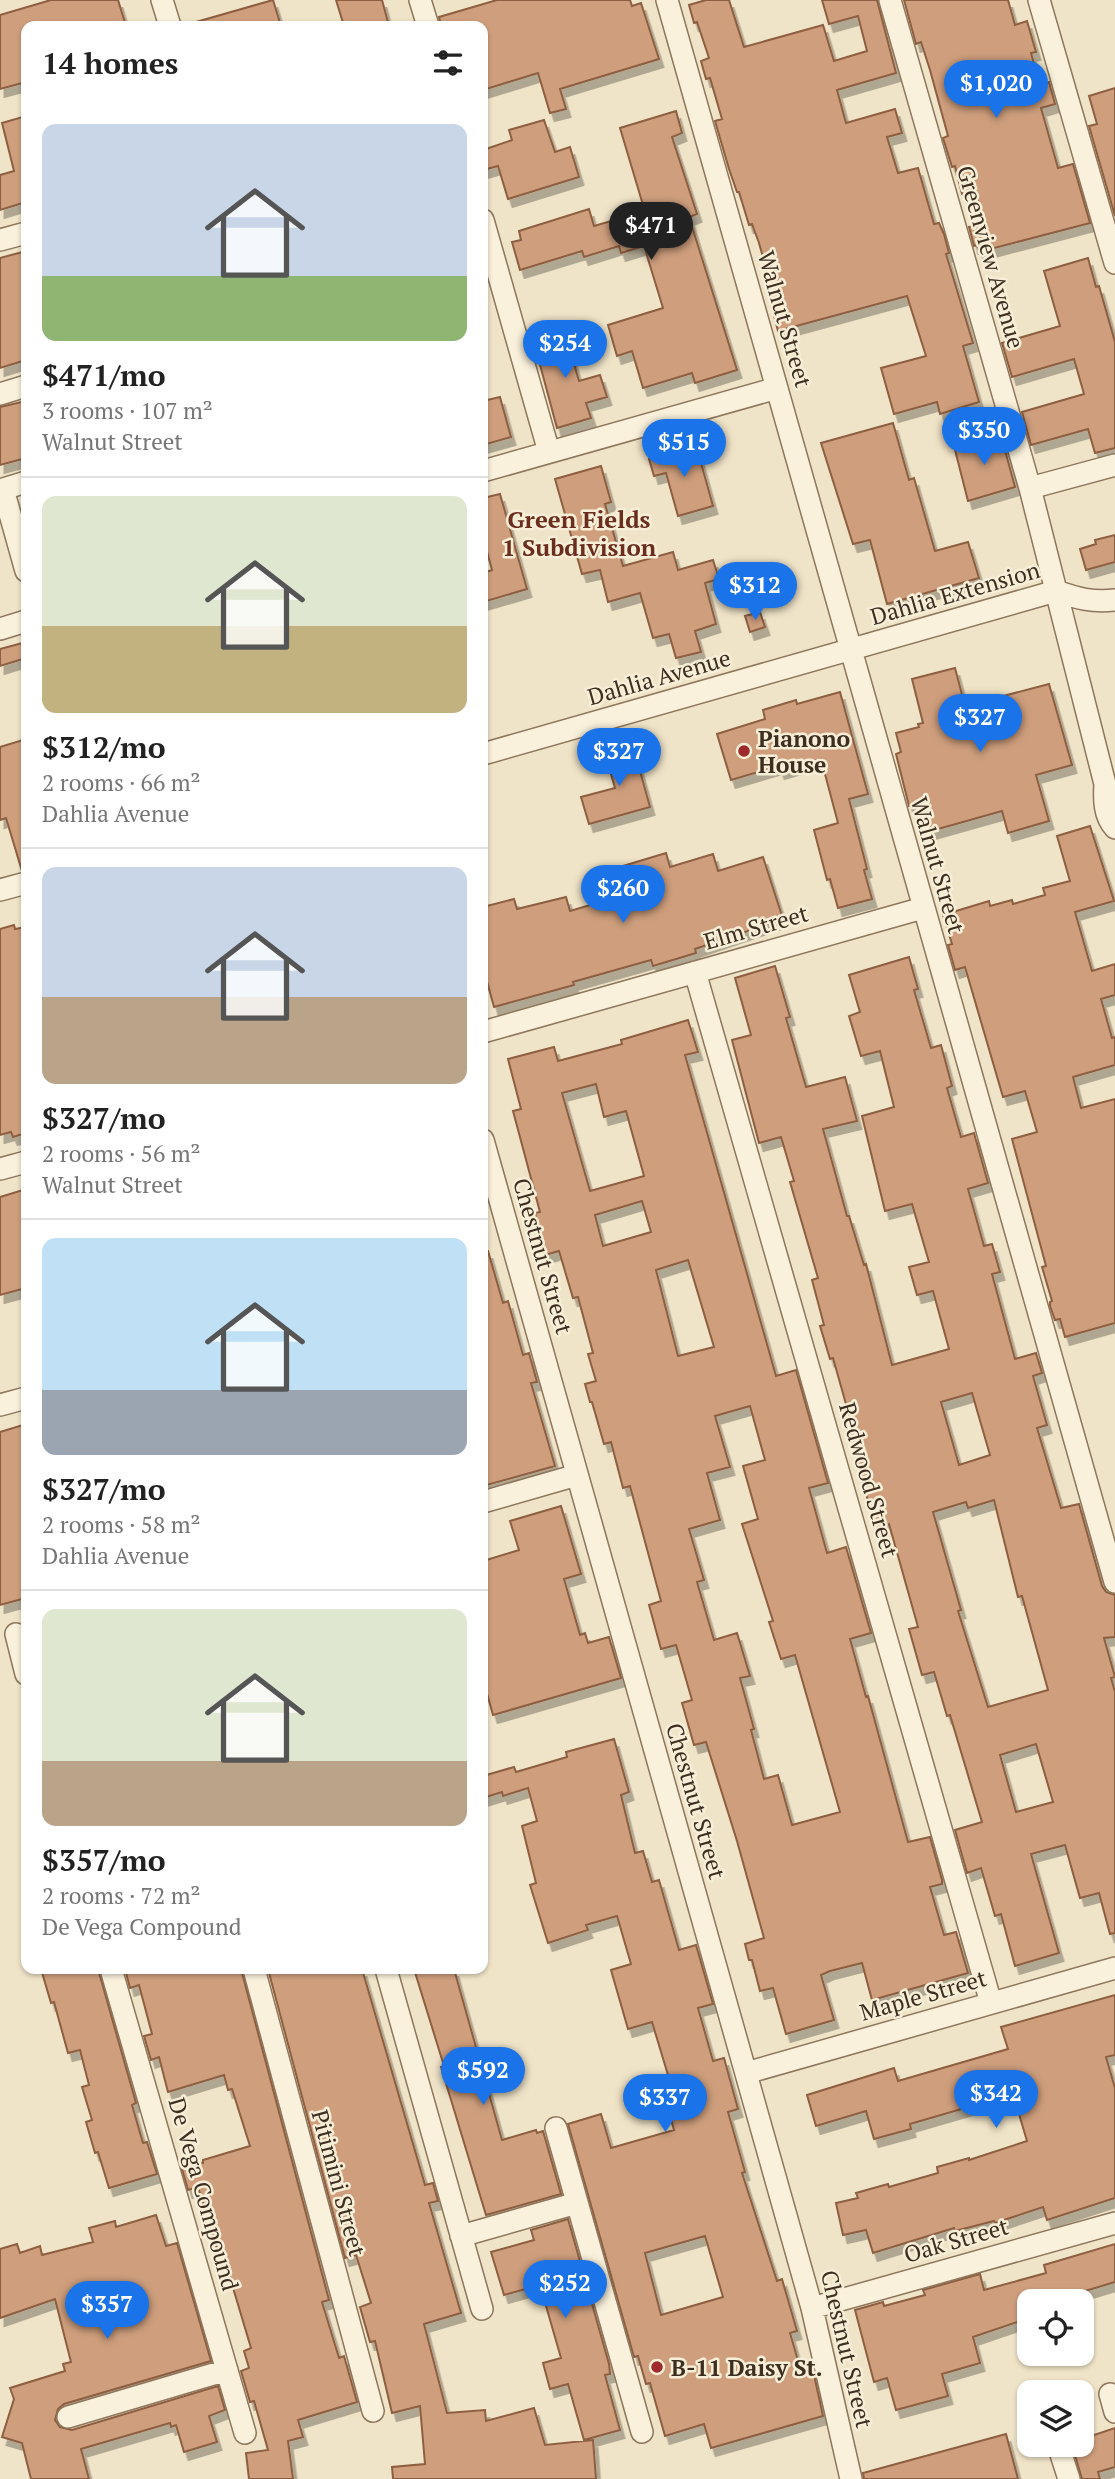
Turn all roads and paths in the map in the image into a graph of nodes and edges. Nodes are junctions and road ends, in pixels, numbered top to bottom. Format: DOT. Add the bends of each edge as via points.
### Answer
graph roads {
  1 [pos="162,0"];
  2 [pos="420,0"];
  3 [pos="667,0"];
  4 [pos="890,0"];
  5 [pos="1039,0"];
  6 [pos="168,21"];
  7 [pos="426,21"];
  8 [pos="21,234"];
  9 [pos="488,238"];
  10 [pos="0,240"];
  11 [pos="1115,263"];
  12 [pos="21,388"];
  13 [pos="777,388"];
  14 [pos="0,394"];
  15 [pos="549,452"];
  16 [pos="1115,465"];
  17 [pos="488,470"];
  18 [pos="21,483"];
  19 [pos="1030,488"];
  20 [pos="1,489"];
  21 [pos="21,555"];
  22 [pos="1056,591"];
  23 [pos="1115,600"];
  24 [pos="21,622"];
  25 [pos="0,628"];
  26 [pos="850,651"];
  27 [pos="488,753"];
  28 [pos="1110,789"];
  29 [pos="1115,828"];
  30 [pos="21,884"];
  31 [pos="0,890"];
  32 [pos="923,908"];
  33 [pos="695,972"];
  34 [pos="488,1031"];
  35 [pos="488,1158"];
  36 [pos="21,1163"];
  37 [pos="0,1169"];
  38 [pos="21,1399"];
  39 [pos="0,1405"];
  40 [pos="577,1475"];
  41 [pos="488,1501"];
  42 [pos="1115,1582"];
  43 [pos="14,1635"];
  44 [pos="21,1658"];
  45 [pos="1115,1968"];
  46 [pos="112,1974"];
  47 [pos="255,1974"];
  48 [pos="387,1974"];
  49 [pos="992,2003"];
  50 [pos="746,2073"];
  51 [pos="556,2128"];
  52 [pos="578,2203"];
  53 [pos="1115,2223"];
  54 [pos="461,2236"];
  55 [pos="812,2308"];
  56 [pos="482,2309"];
  57 [pos="227,2370"];
  58 [pos="373,2411"];
  59 [pos="68,2417"];
  60 [pos="642,2432"];
  61 [pos="245,2433"];
  62 [pos="1062,2457"];
  63 [pos="851,2479"];
  64 [pos="1069,2479"];
  1 -- 6 [label="street"];
  2 -- 7 [label="street"];
  3 -- 13 [label="street, Walnut Street"];
  4 -- 19 [label="street, Greenview Avenue"];
  5 -- 11 [label="street"];
  8 -- 10 [label="street"];
  9 -- 15 [label="street"];
  12 -- 14 [label="street"];
  13 -- 15 [label="street"];
  13 -- 26 [label="street, Walnut Street"];
  15 -- 17 [label="street"];
  16 -- 19 [label="street"];
  18 -- 20 [label="street"];
  19 -- 22 [label="street, Greenview Avenue"];
  20 -- 21 [label="street"];
  22 -- 23 [label="street, Dahlia Extension" via="1095,602"];
  22 -- 26 [label="street, Dahlia Extension"];
  22 -- 28 [label="street, Greenview Avenue"];
  24 -- 25 [label="street"];
  26 -- 27 [label="street, Dahlia Avenue"];
  26 -- 32 [label="street, Walnut Street"];
  28 -- 29 [label="street, Greenview Avenue" via="1104,799"];
  30 -- 31 [label="street"];
  32 -- 33 [label="street, Elm Street"];
  32 -- 42 [label="street, Walnut Street"];
  33 -- 34 [label="street, Elm Street"];
  33 -- 49 [label="street, Redwood Street"];
  35 -- 40 [label="street, Chestnut Street"];
  36 -- 37 [label="street"];
  38 -- 39 [label="street"];
  40 -- 41 [label="street"];
  40 -- 50 [label="street, Chestnut Street"];
  43 -- 44 [label="street"];
  45 -- 49 [label="street, Maple Street"];
  46 -- 57 [label="street, De Vega Compound"];
  47 -- 58 [label="street, Pitimini Street"];
  48 -- 54 [label="street"];
  49 -- 50 [label="street, Maple Street"];
  50 -- 55 [label="street, Chestnut Street"];
  51 -- 52 [label="street"];
  52 -- 54 [label="street"];
  52 -- 60 [label="street"];
  53 -- 55 [label="street, Oak Street"];
  54 -- 56 [label="street"];
  55 -- 63 [label="street, Chestnut Street"];
  57 -- 59 [label="street"];
  57 -- 61 [label="street, De Vega Compound"];
  62 -- 64 [label="street"];
}
